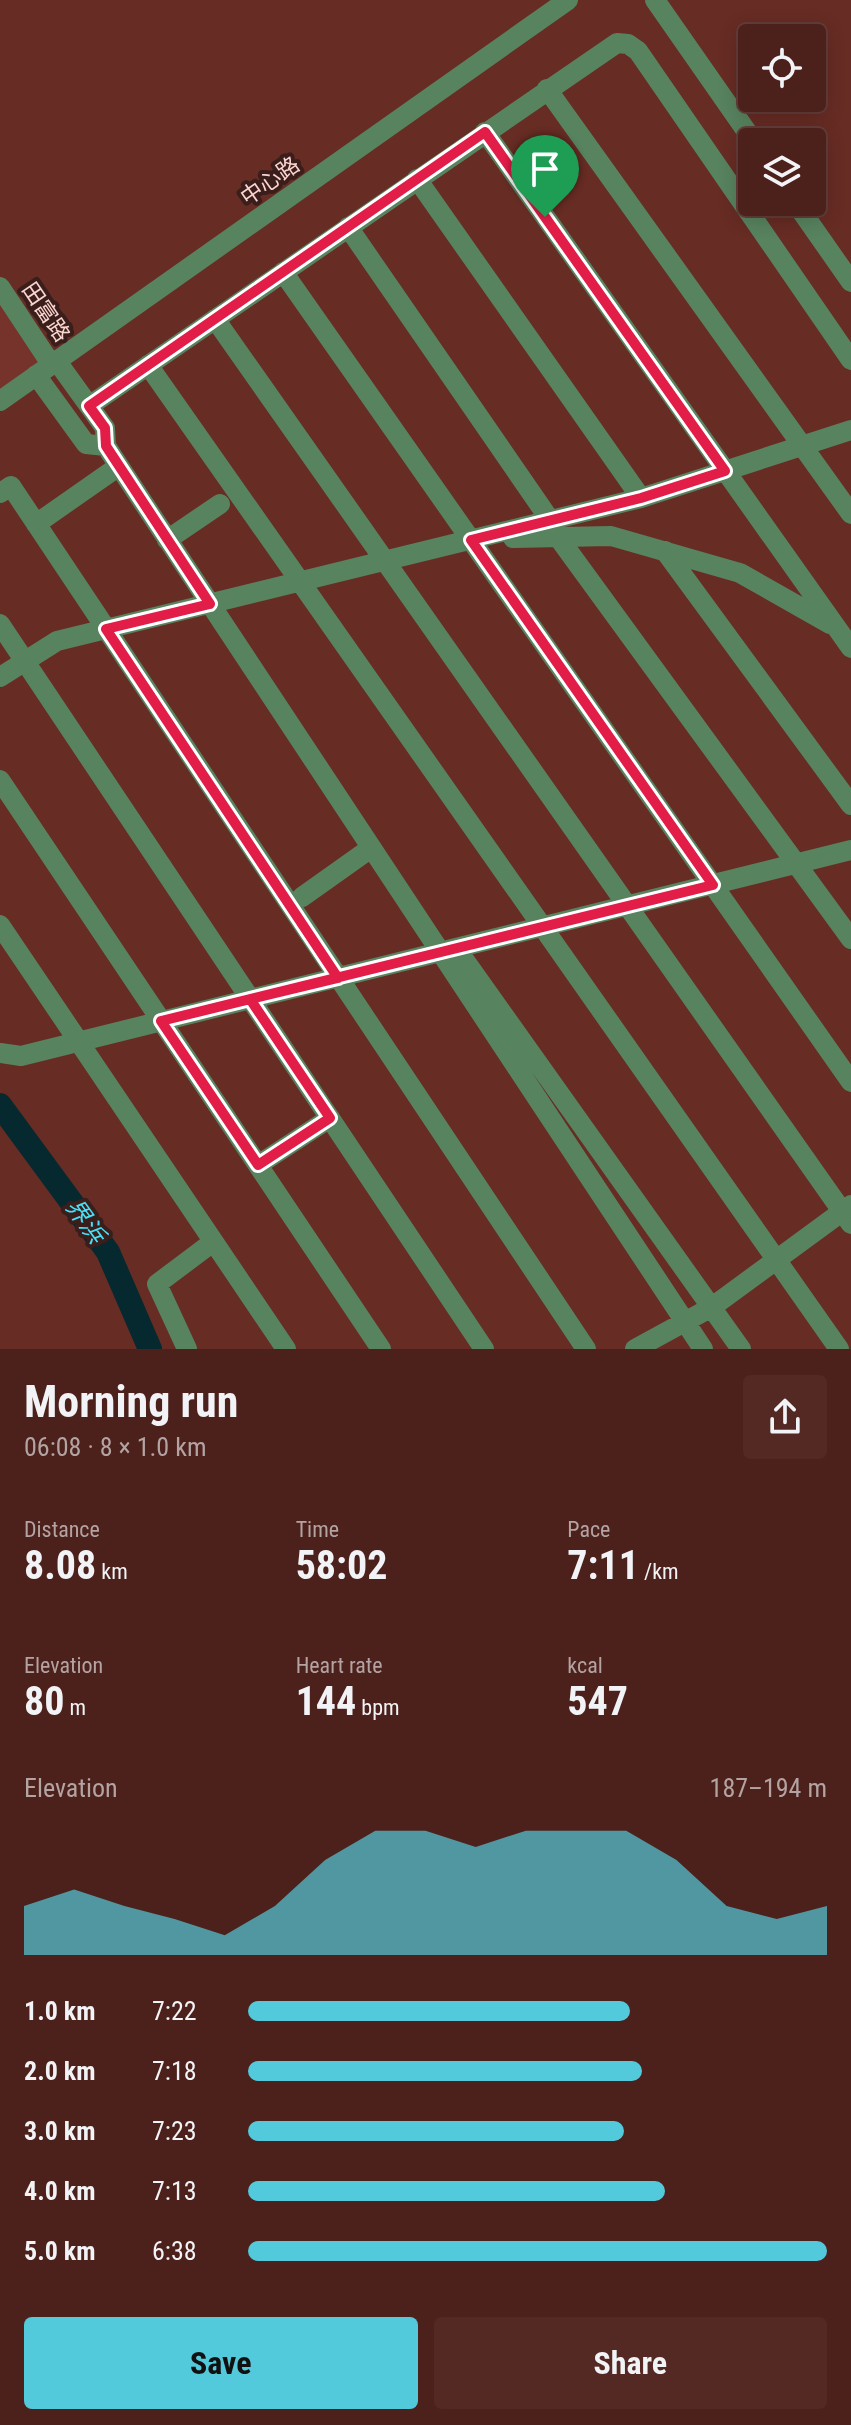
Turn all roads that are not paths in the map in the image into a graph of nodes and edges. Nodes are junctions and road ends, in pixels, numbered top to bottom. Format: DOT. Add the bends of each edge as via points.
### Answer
graph roads {
  1 [pos="568,0"];
  2 [pos="655,0"];
  3 [pos="547,89"];
  4 [pos="744,128"];
  5 [pos="485,132"];
  6 [pos="417,179"];
  7 [pos="805,216"];
  8 [pos="348,227"];
  9 [pos="283,272"];
  10 [pos="851,282"];
  11 [pos="0,287"];
  12 [pos="215,319"];
  13 [pos="851,360"];
  14 [pos="148,365"];
  15 [pos="48,366"];
  16 [pos="0,401"];
  17 [pos="89,406"];
  18 [pos="851,430"];
  19 [pos="106,446"];
  20 [pos="802,446"];
  21 [pos="119,466"];
  22 [pos="725,471"];
  23 [pos="0,493"];
  24 [pos="641,498"];
  25 [pos="220,504"];
  26 [pos="851,514"];
  27 [pos="36,524"];
  28 [pos="554,529"];
  29 [pos="167,540"];
  30 [pos="471,540"];
  31 [pos="665,551"];
  32 [pos="385,561"];
  33 [pos="300,581"];
  34 [pos="210,604"];
  35 [pos="0,624"];
  36 [pos="837,628"];
  37 [pos="106,629"];
  38 [pos="851,648"];
  39 [pos="25,661"];
  40 [pos="0,677"];
  41 [pos="0,780"];
  42 [pos="851,805"];
  43 [pos="371,848"];
  44 [pos="851,850"];
  45 [pos="796,864"];
  46 [pos="713,885"];
  47 [pos="302,897"];
  48 [pos="628,906"];
  49 [pos="0,925"];
  50 [pos="543,927"];
  51 [pos="851,939"];
  52 [pos="448,950"];
  53 [pos="338,978"];
  54 [pos="250,999"];
  55 [pos="161,1021"];
  56 [pos="79,1042"];
  57 [pos="0,1053"];
  58 [pos="851,1082"];
  59 [pos="330,1118"];
  60 [pos="258,1165"];
  61 [pos="848,1214"];
  62 [pos="213,1242"];
  63 [pos="777,1260"];
  64 [pos="712,1307"];
  65 [pos="685,1322"];
  66 [pos="275,1345"];
  67 [pos="187,1349"];
  68 [pos="381,1349"];
  69 [pos="484,1349"];
  70 [pos="586,1349"];
  71 [pos="635,1349"];
  72 [pos="703,1349"];
  73 [pos="741,1349"];
  74 [pos="839,1349"];
  1 -- 15 [label="street, 中心路"];
  2 -- 4 [label="street"];
  3 -- 5 [label="street"];
  3 -- 13 [label="street" via="617,43 638,51"];
  3 -- 20 [label="street"];
  5 -- 6 [label="street"];
  5 -- 22 [label="street"];
  6 -- 8 [label="street"];
  6 -- 24 [label="street"];
  7 -- 10 [label="street"];
  8 -- 9 [label="street"];
  8 -- 28 [label="street"];
  9 -- 12 [label="street"];
  9 -- 30 [label="street"];
  11 -- 15 [label="street, 田富路"];
  12 -- 14 [label="street"];
  12 -- 32 [label="street"];
  14 -- 17 [label="street"];
  14 -- 33 [label="street"];
  15 -- 16 [label="street, 中心路"];
  15 -- 17 [label="street"];
  15 -- 19 [label="street" via="86,444"];
  17 -- 19 [label="street" via="105,428"];
  18 -- 20 [label="street"];
  19 -- 21 [label="street"];
  20 -- 22 [label="street"];
  20 -- 26 [label="street"];
  21 -- 27 [label="street"];
  21 -- 29 [label="street"];
  22 -- 24 [label="street"];
  22 -- 36 [label="street"];
  23 -- 27 [label="street" via="11,486"];
  24 -- 28 [label="street"];
  25 -- 29 [label="street"];
  27 -- 37 [label="street"];
  28 -- 30 [label="street"];
  28 -- 31 [label="street" via="611,536"];
  28 -- 45 [label="street"];
  29 -- 34 [label="street"];
  30 -- 32 [label="street"];
  30 -- 46 [label="street"];
  31 -- 36 [label="street" via="740,573"];
  31 -- 42 [label="street"];
  32 -- 33 [label="street"];
  32 -- 48 [label="street"];
  33 -- 34 [label="street"];
  33 -- 50 [label="street"];
  34 -- 37 [label="street"];
  34 -- 43 [label="street"];
  35 -- 39 [label="street"];
  36 -- 38 [label="street"];
  37 -- 39 [label="street" via="57,641"];
  37 -- 53 [label="street"];
  39 -- 40 [label="street"];
  39 -- 54 [label="street"];
  41 -- 55 [label="street"];
  43 -- 47 [label="street"];
  43 -- 52 [label="street"];
  44 -- 45 [label="street"];
  45 -- 46 [label="street"];
  45 -- 51 [label="street"];
  46 -- 48 [label="street"];
  46 -- 58 [label="street"];
  48 -- 50 [label="street"];
  48 -- 61 [label="street"];
  49 -- 56 [label="street"];
  50 -- 52 [label="street"];
  50 -- 63 [label="street"];
  52 -- 53 [label="street"];
  52 -- 64 [label="street"];
  52 -- 65 [label="street"];
  53 -- 54 [label="street"];
  53 -- 70 [label="street"];
  54 -- 55 [label="street"];
  54 -- 59 [label="street"];
  55 -- 56 [label="street"];
  55 -- 60 [label="street"];
  56 -- 57 [label="street" via="21,1056"];
  56 -- 62 [label="street"];
  59 -- 60 [label="street"];
  59 -- 69 [label="street"];
  60 -- 68 [label="street"];
  61 -- 63 [label="street"];
  62 -- 66 [label="street"];
  62 -- 67 [label="street" via="157,1284"];
  63 -- 64 [label="street"];
  63 -- 74 [label="street"];
  64 -- 65 [label="street"];
  64 -- 73 [label="street"];
  65 -- 71 [label="street"];
  65 -- 72 [label="street"];
}
